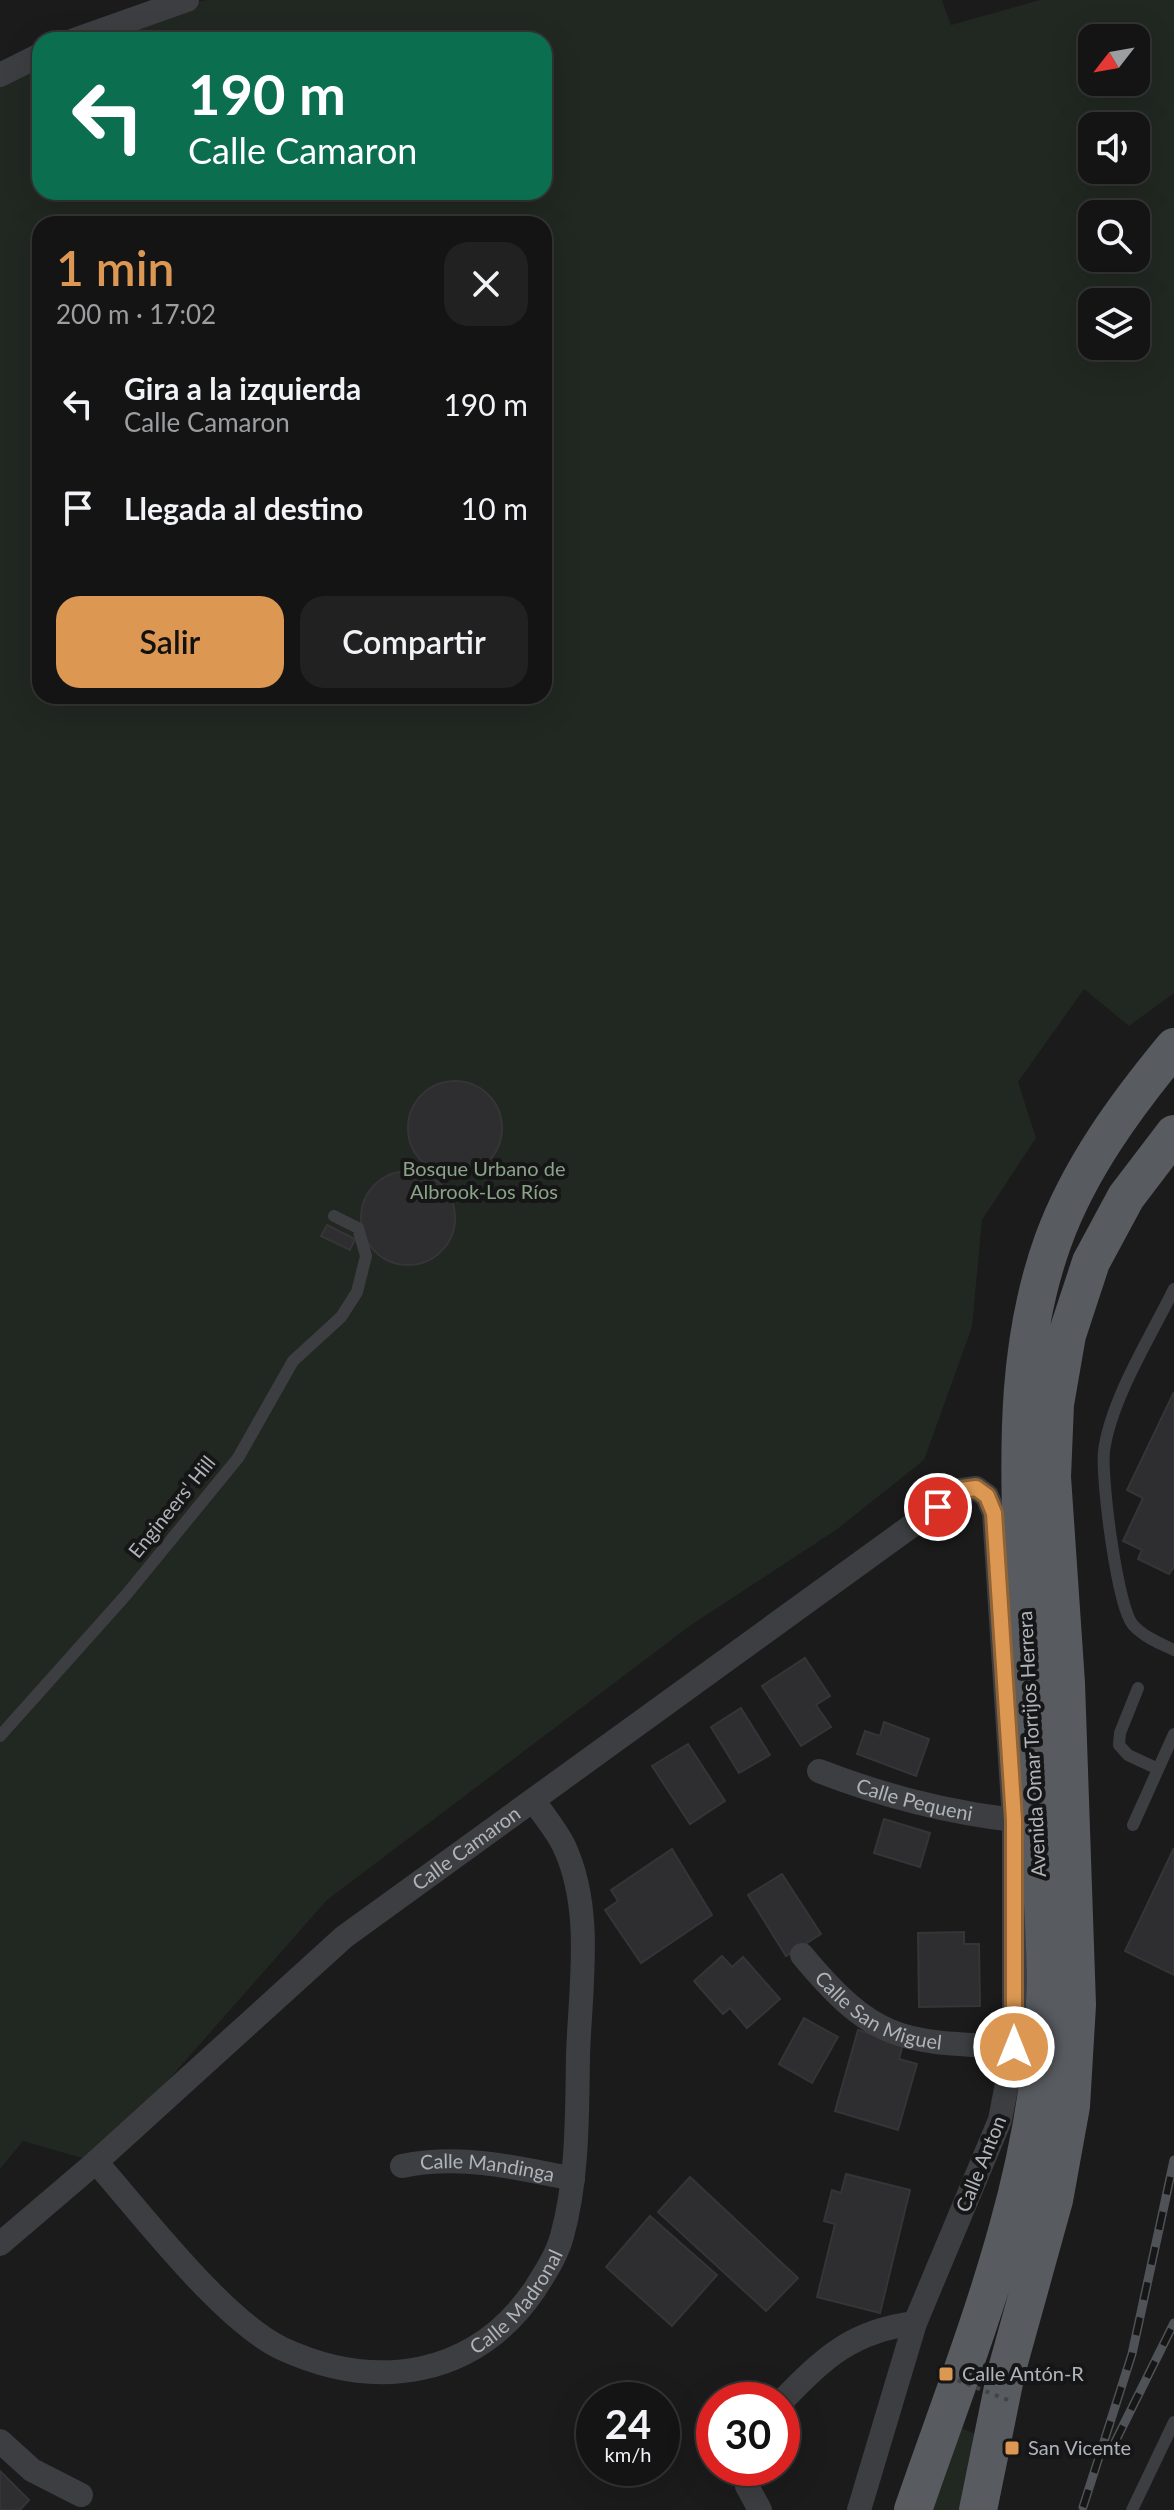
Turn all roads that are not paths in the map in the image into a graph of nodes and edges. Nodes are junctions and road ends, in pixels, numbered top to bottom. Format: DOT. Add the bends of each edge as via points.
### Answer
graph roads {
  1 [pos="187,0"];
  2 [pos="97,32"];
  3 [pos="32,59"];
  4 [pos="0,75"];
  5 [pos="1174,1047"];
  6 [pos="1174,1134"];
  7 [pos="334,1216"];
  8 [pos="1174,1289"];
  9 [pos="961,1490"];
  10 [pos="1174,1650"];
  11 [pos="1138,1688"];
  12 [pos="1174,1734"];
  13 [pos="0,1736"];
  14 [pos="1158,1769"];
  15 [pos="819,1771"];
  16 [pos="534,1801"];
  17 [pos="1014,1820"];
  18 [pos="1133,1825"];
  19 [pos="802,1955"];
  20 [pos="1014,2047"];
  21 [pos="96,2162"];
  22 [pos="402,2166"];
  23 [pos="573,2179"];
  24 [pos="0,2244"];
  25 [pos="915,2323"];
  26 [pos="800,2384"];
  27 [pos="1174,2422"];
  28 [pos="0,2441"];
  29 [pos="747,2486"];
  30 [pos="81,2495"];
  31 [pos="760,2510"];
  32 [pos="859,2510"];
  33 [pos="913,2510"];
  34 [pos="978,2510"];
  35 [pos="1132,2510"];
  1 -- 2 [label="street"];
  3 -- 4 [label="street"];
  5 -- 33 [label="main road, Avenida Omar Torrijos Herrera" via="1131,1099 1084,1174 1053,1240 1033,1318 1022,1388 1019,1462 1041,1871 1045,2019 1037,2111 983,2314"];
  6 -- 34 [label="main road, Avenida Omar Torrijos Herrera" via="1126,1197 1091,1262 1067,1335 1055,1404 1052,1477 1066,1683 1077,2005 1071,2106 1054,2200 1006,2373"];
  7 -- 13 [label="lane, Engineers' Hill" via="358,1228 366,1256 357,1292 341,1317 293,1361 238,1458 126,1595"];
  8 -- 10 [label="lane" via="1116,1411 1104,1451 1123,1604 1132,1623 1148,1638"];
  9 -- 16 [label="street, Calle Camaron"];
  9 -- 17 [label="street, Calle Anton" via="976,1488 987,1496 994,1513"];
  11 -- 14 [label="lane" via="1119,1745"];
  12 -- 14 [label="lane"];
  14 -- 18 [label="lane"];
  15 -- 17 [label="street, Calle Pequeni" via="951,1813"];
  16 -- 21 [label="street, Calle Camaron" via="344,1937"];
  16 -- 23 [label="street, Calle Madronal" via="564,1847 581,1902"];
  17 -- 20 [label="street, Calle Anton"];
  19 -- 20 [label="street, Calle San Miguel" via="837,1997 873,2025 903,2038"];
  20 -- 25 [label="street, Calle Anton" via="1000,2120"];
  21 -- 23 [label="street, Calle Madronal" via="249,2327 282,2349 331,2366 387,2373 465,2356 523,2307 562,2237"];
  21 -- 24 [label="street, Calle Camaron"];
  22 -- 23 [label="street, Calle Mandinga" via="436,2159 464,2161"];
  25 -- 26 [label="street" via="879,2328 838,2347"];
  25 -- 32 [label="street, Calle Anton"];
  27 -- 35 [label="lane"];
  28 -- 30 [label="street" via="32,2470"];
  29 -- 31 [label="street"];
}
